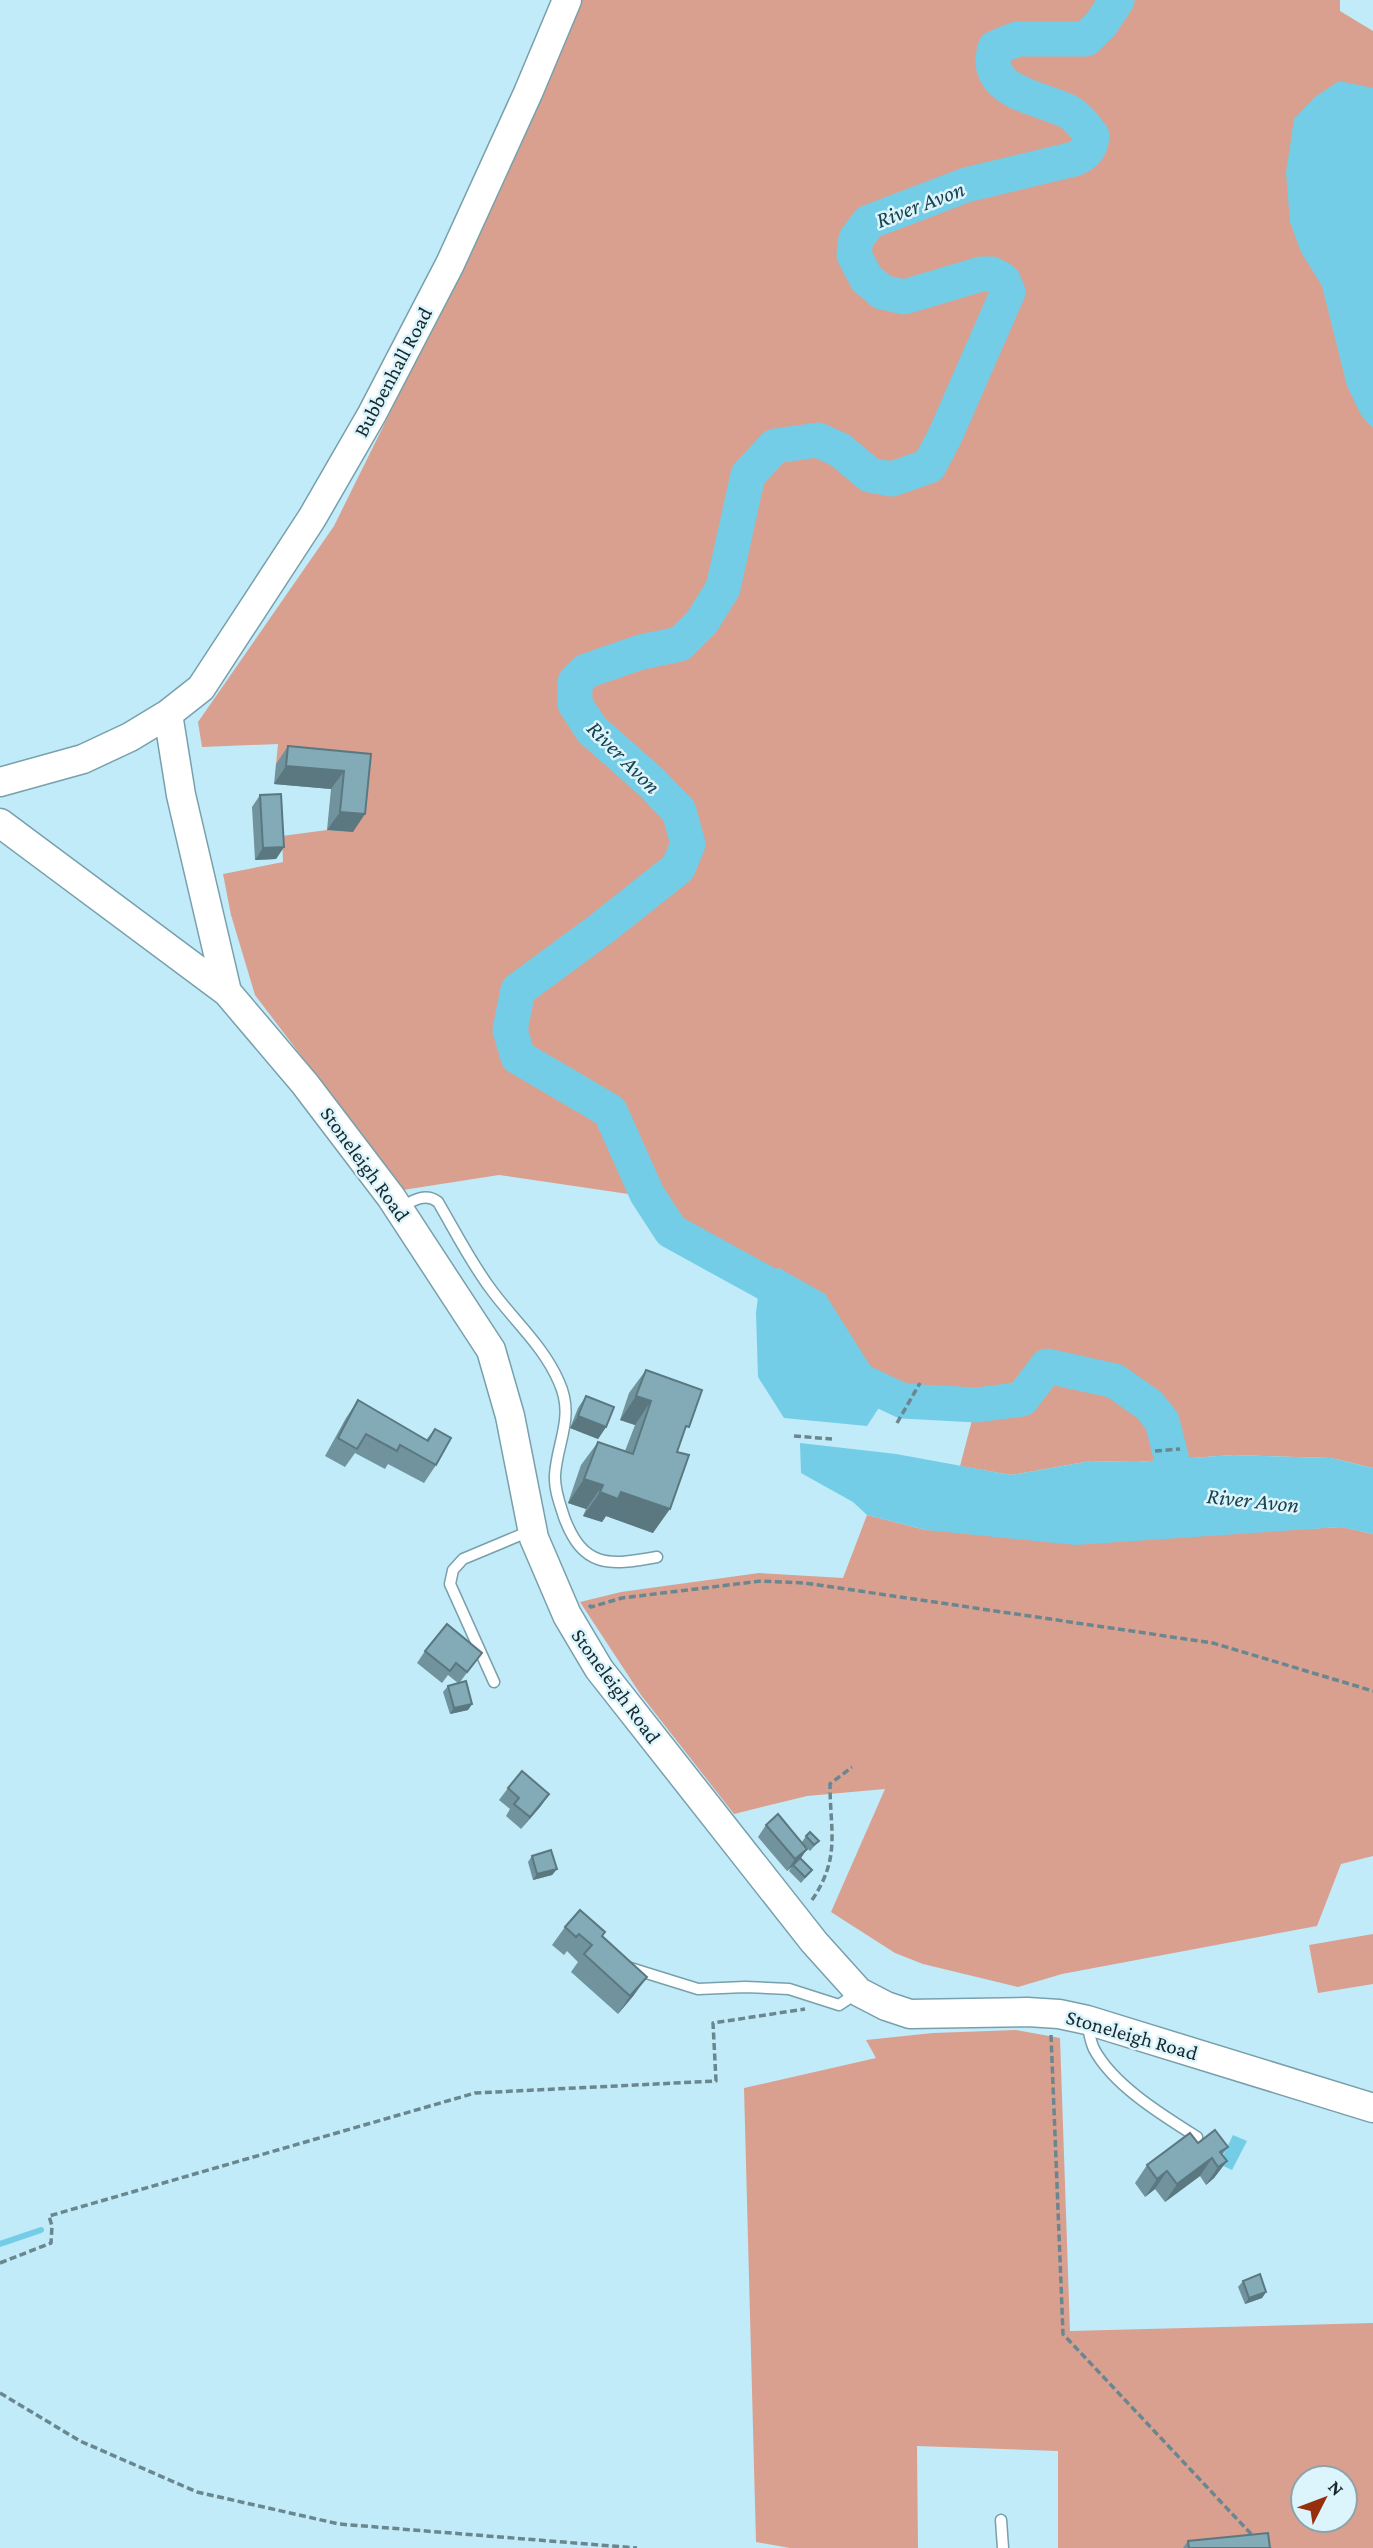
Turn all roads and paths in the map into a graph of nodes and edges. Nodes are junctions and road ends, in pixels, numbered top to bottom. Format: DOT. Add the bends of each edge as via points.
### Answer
graph roads {
  1 [pos="567,0"];
  2 [pos="168,714"];
  3 [pos="0,782"];
  4 [pos="0,823"];
  5 [pos="227,992"];
  6 [pos="398,1209"];
  7 [pos="920,1383"];
  8 [pos="897,1423"];
  9 [pos="793,1436"];
  10 [pos="832,1439"];
  11 [pos="1180,1448"];
  12 [pos="1155,1451"];
  13 [pos="533,1529"];
  14 [pos="657,1558"];
  15 [pos="586,1600"];
  16 [pos="494,1682"];
  17 [pos="1373,1691"];
  18 [pos="852,1767"];
  19 [pos="801,1925"];
  20 [pos="617,1964"];
  21 [pos="859,1992"];
  22 [pos="822,2002"];
  23 [pos="1050,2013"];
  24 [pos="1087,2020"];
  25 [pos="1373,2108"];
  26 [pos="1197,2137"];
  27 [pos="0,2263"];
  28 [pos="0,2393"];
  29 [pos="1001,2520"];
  30 [pos="1255,2538"];
  31 [pos="637,2548"];
  32 [pos="1003,2548"];
  1 -- 2 [label="street, Bubbenhall Road" via="450,264 372,414 312,518 201,688"];
  2 -- 3 [label="street, Bubbenhall Road" via="83,759"];
  2 -- 5 [label="street" via="183,807"];
  4 -- 5 [label="street, Stoneleigh Road"];
  5 -- 6 [label="street, Stoneleigh Road" via="305,1084"];
  6 -- 13 [label="street, Stoneleigh Road" via="491,1350"];
  6 -- 14 [label="lane" via="421,1197 438,1202 491,1290 526,1329 558,1380 565,1396 566,1422 555,1476 573,1539 599,1561"];
  7 -- 8 [label="path"];
  9 -- 10 [label="path"];
  11 -- 12 [label="path"];
  13 -- 16 [label="lane" via="463,1559 453,1570 450,1584"];
  13 -- 19 [label="street, Stoneleigh Road" via="566,1615 599,1669"];
  15 -- 17 [label="path" via="591,1607 622,1598 761,1581 804,1583 1213,1643"];
  18 -- 19 [label="path" via="830,1784 831,1864"];
  19 -- 21 [label="street, Stoneleigh Road"];
  20 -- 22 [label="lane" via="698,1989 789,1989"];
  21 -- 22 [label="lane" via="839,2005"];
  21 -- 23 [label="street, Stoneleigh Road" via="910,2014"];
  22 -- 27 [label="path" via="801,2011 713,2023 716,2081 475,2094 49,2216 51,2243"];
  23 -- 24 [label="street, Stoneleigh Road"];
  23 -- 30 [label="path" via="1063,2334"];
  24 -- 25 [label="street, Stoneleigh Road"];
  24 -- 26 [label="lane" via="1093,2047 1111,2074"];
  28 -- 31 [label="path" via="80,2441 197,2493 340,2524"];
  29 -- 32 [label="lane"];
}
